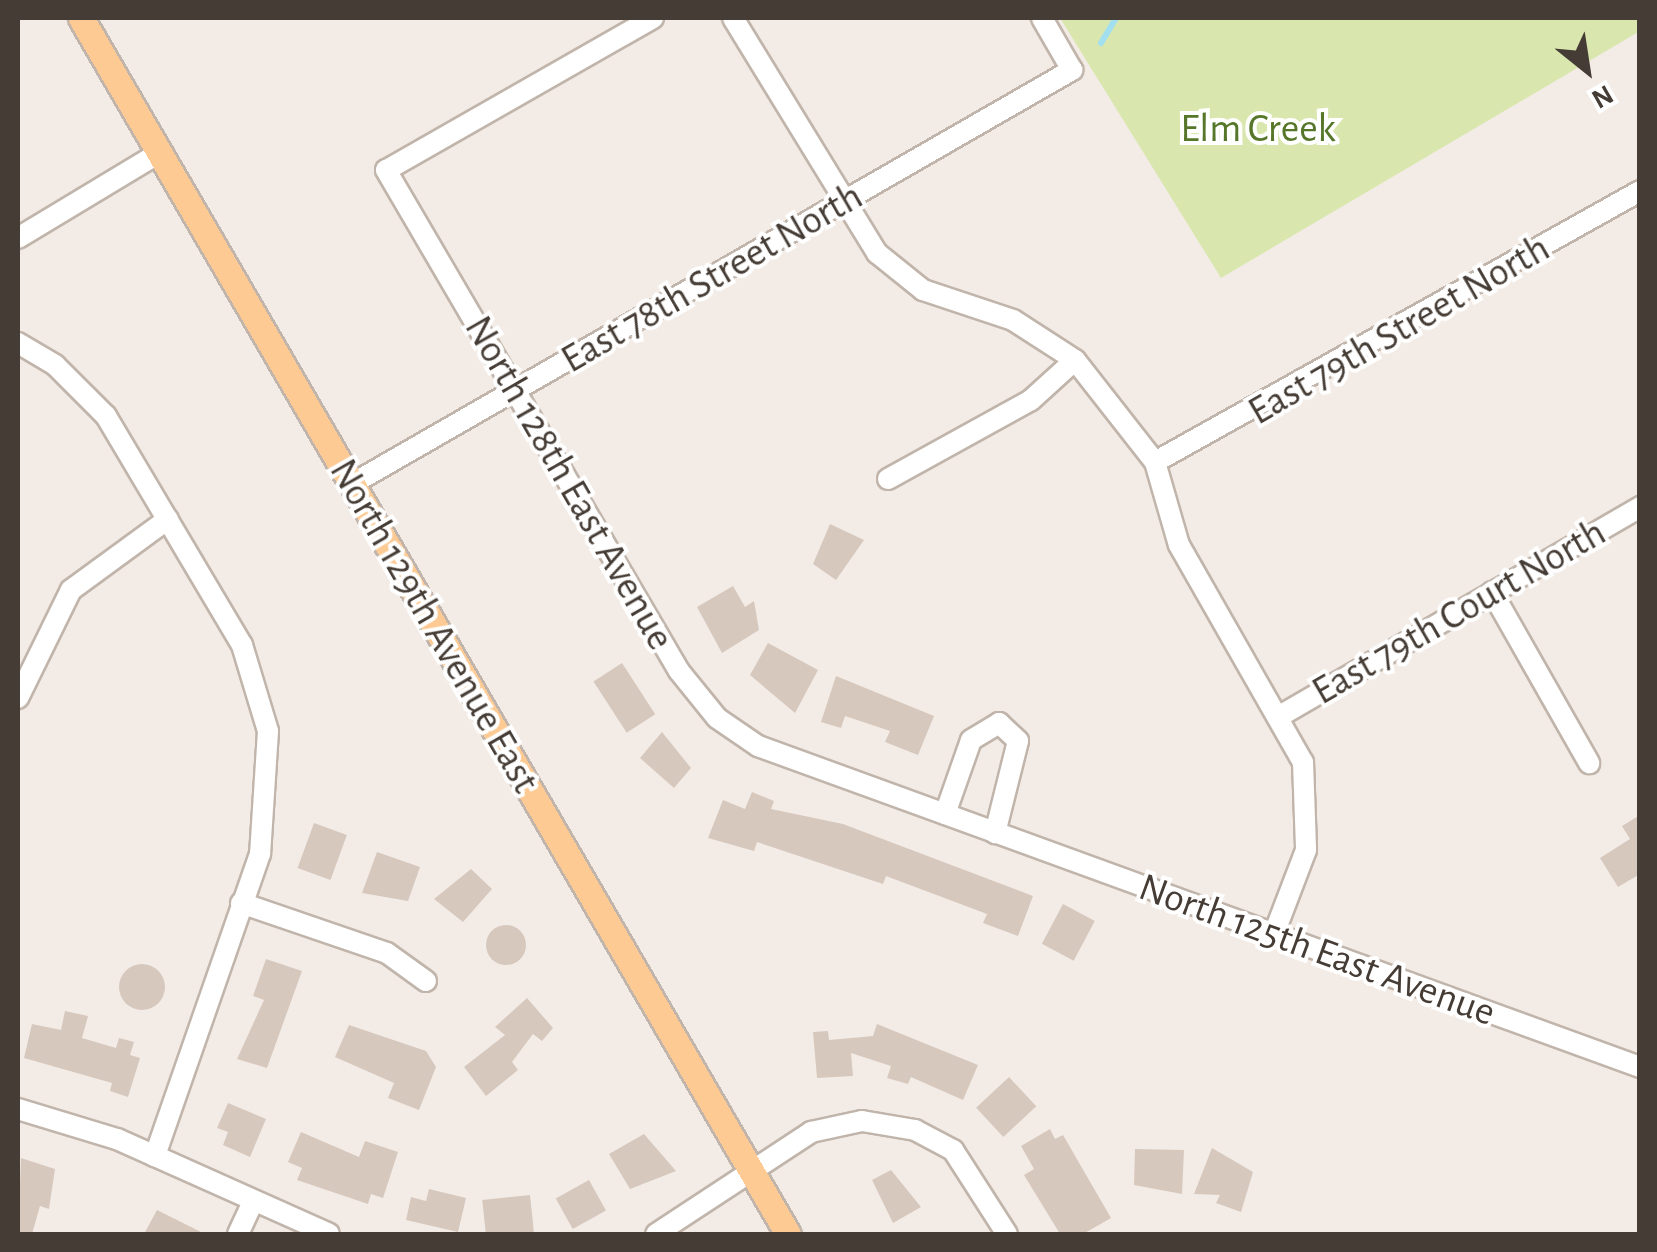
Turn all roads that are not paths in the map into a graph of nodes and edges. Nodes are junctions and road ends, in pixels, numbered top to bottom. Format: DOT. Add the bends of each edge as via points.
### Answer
graph roads {
  1 [pos="81,18"];
  2 [pos="654,18"];
  3 [pos="732,18"];
  4 [pos="1042,18"];
  5 [pos="159,153"];
  6 [pos="1640,191"];
  7 [pos="841,203"];
  8 [pos="18,238"];
  9 [pos="18,343"];
  10 [pos="1074,360"];
  11 [pos="517,391"];
  12 [pos="1154,462"];
  13 [pos="888,480"];
  14 [pos="352,484"];
  15 [pos="1640,507"];
  16 [pos="168,520"];
  17 [pos="1492,592"];
  18 [pos="23,659"];
  19 [pos="18,698"];
  20 [pos="1278,717"];
  21 [pos="791,758"];
  22 [pos="1590,762"];
  23 [pos="945,814"];
  24 [pos="995,832"];
  25 [pos="241,903"];
  26 [pos="1274,934"];
  27 [pos="426,981"];
  28 [pos="1640,1066"];
  29 [pos="18,1108"];
  30 [pos="155,1156"];
  31 [pos="752,1173"];
  32 [pos="253,1202"];
  33 [pos="238,1234"];
  34 [pos="329,1234"];
  35 [pos="656,1234"];
  36 [pos="788,1234"];
  37 [pos="1007,1234"];
  1 -- 5 [label="main road, North 129th Avenue East"];
  2 -- 11 [label="street, North 128th East Avenue" via="386,170"];
  3 -- 7 [label="street"];
  4 -- 7 [label="street, East 78th Street North" via="1072,70"];
  5 -- 8 [label="street"];
  5 -- 14 [label="main road, North 129th Avenue East"];
  6 -- 12 [label="street, East 79th Street North"];
  7 -- 10 [label="street" via="912,283 1012,320"];
  7 -- 11 [label="street, East 78th Street North"];
  9 -- 16 [label="street" via="55,365 106,416"];
  10 -- 12 [label="street"];
  10 -- 13 [label="street" via="1031,400"];
  11 -- 14 [label="street, East 78th Street North"];
  11 -- 21 [label="street, North 128th East Avenue" via="699,699 738,735"];
  12 -- 20 [label="street" via="1179,545"];
  14 -- 31 [label="main road, North 129th Avenue East"];
  15 -- 17 [label="street, East 79th Court North"];
  16 -- 18 [label="street" via="70,590"];
  16 -- 25 [label="street" via="242,645 268,731 268,815"];
  17 -- 20 [label="street, East 79th Court North"];
  17 -- 22 [label="street"];
  18 -- 19 [label="street"];
  20 -- 26 [label="street" via="1303,762 1311,815"];
  21 -- 23 [label="street, North 125th East Avenue"];
  23 -- 24 [label="street, North 125th East Avenue"];
  23 -- 24 [label="street" via="971,740 998,722 1018,741"];
  24 -- 26 [label="street, North 125th East Avenue"];
  25 -- 27 [label="street" via="387,953"];
  25 -- 30 [label="street"];
  26 -- 28 [label="street, North 125th East Avenue"];
  29 -- 30 [label="street"];
  30 -- 32 [label="street"];
  31 -- 35 [label="street"];
  31 -- 36 [label="main road, North 129th Avenue East"];
  31 -- 37 [label="street" via="829,1126 914,1130 966,1163"];
  32 -- 33 [label="street"];
  32 -- 34 [label="street"];
}
